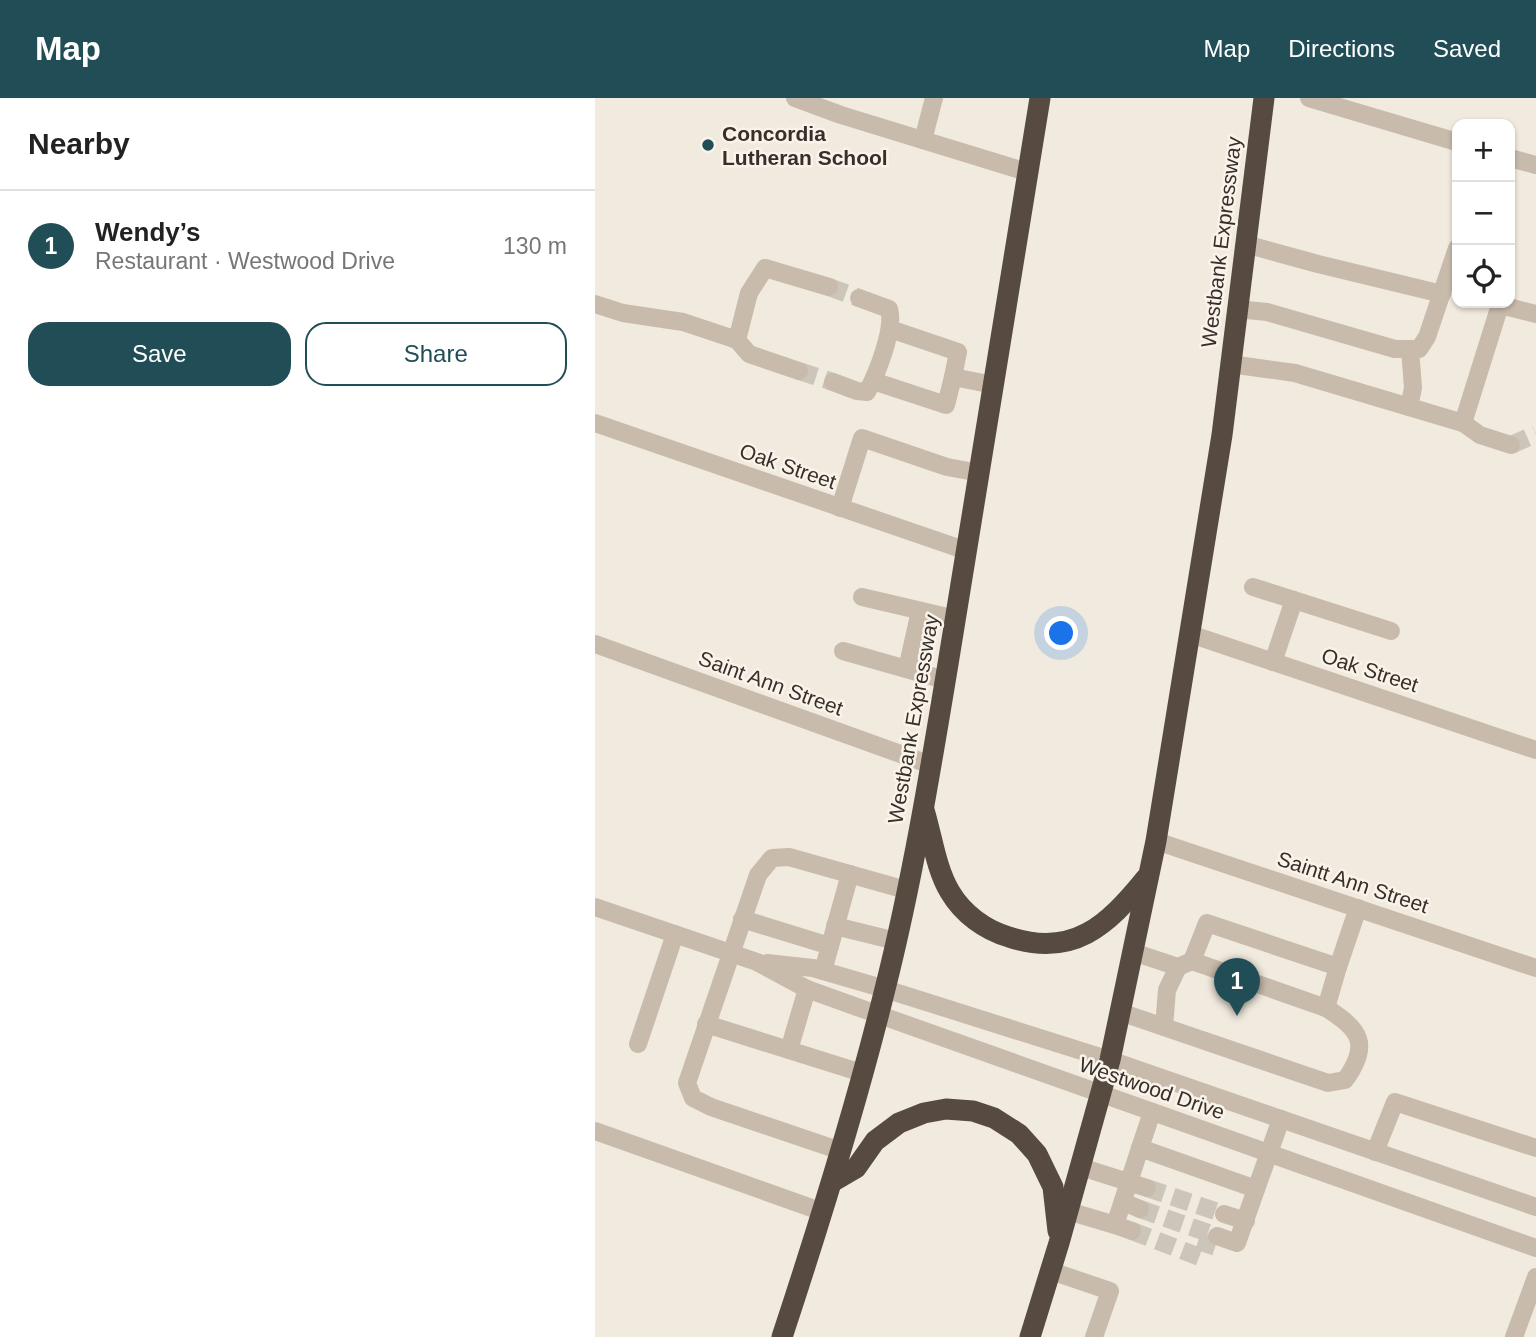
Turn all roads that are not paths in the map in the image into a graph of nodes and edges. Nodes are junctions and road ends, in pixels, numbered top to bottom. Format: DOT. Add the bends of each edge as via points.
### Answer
graph roads {
  1 [pos="795,98"];
  2 [pos="935,98"];
  3 [pos="1040,98"];
  4 [pos="1265,98"];
  5 [pos="1309,98"];
  6 [pos="1365,106"];
  7 [pos="923,140"];
  8 [pos="1452,140"];
  9 [pos="1515,159"];
  10 [pos="1536,165"];
  11 [pos="1027,172"];
  12 [pos="1245,244"];
  13 [pos="1452,263"];
  14 [pos="829,287"];
  15 [pos="1442,294"];
  16 [pos="859,298"];
  17 [pos="595,304"];
  18 [pos="1237,309"];
  19 [pos="1536,314"];
  20 [pos="890,329"];
  21 [pos="737,340"];
  22 [pos="1410,349"];
  23 [pos="1230,364"];
  24 [pos="799,371"];
  25 [pos="953,377"];
  26 [pos="873,381"];
  27 [pos="833,382"];
  28 [pos="994,385"];
  29 [pos="1409,407"];
  30 [pos="595,423"];
  31 [pos="1463,423"];
  32 [pos="1511,445"];
  33 [pos="980,473"];
  34 [pos="840,508"];
  35 [pos="967,551"];
  36 [pos="1253,587"];
  37 [pos="862,597"];
  38 [pos="1294,600"];
  39 [pos="920,611"];
  40 [pos="956,619"];
  41 [pos="1391,631"];
  42 [pos="1190,634"];
  43 [pos="595,644"];
  44 [pos="843,651"];
  45 [pos="1273,662"];
  46 [pos="907,669"];
  47 [pos="945,680"];
  48 [pos="1536,750"];
  49 [pos="931,765"];
  50 [pos="923,808"];
  51 [pos="1156,841"];
  52 [pos="850,874"];
  53 [pos="1149,874"];
  54 [pos="906,890"];
  55 [pos="595,907"];
  56 [pos="1358,908"];
  57 [pos="742,919"];
  58 [pos="835,926"];
  59 [pos="675,934"];
  60 [pos="896,941"];
  61 [pos="829,946"];
  62 [pos="1133,952"];
  63 [pos="730,954"];
  64 [pos="757,962"];
  65 [pos="1185,964"];
  66 [pos="1338,967"];
  67 [pos="1536,968"];
  68 [pos="823,971"];
  69 [pos="807,989"];
  70 [pos="885,989"];
  71 [pos="1326,1008"];
  72 [pos="1120,1012"];
  73 [pos="878,1014"];
  74 [pos="706,1024"];
  75 [pos="1164,1027"];
  76 [pos="638,1044"];
  77 [pos="789,1050"];
  78 [pos="1110,1060"];
  79 [pos="862,1073"];
  80 [pos="1101,1094"];
  81 [pos="1152,1112"];
  82 [pos="1281,1119"];
  83 [pos="595,1131"];
  84 [pos="1140,1148"];
  85 [pos="1536,1149"];
  86 [pos="841,1151"];
  87 [pos="1375,1152"];
  88 [pos="1268,1153"];
  89 [pos="1081,1167"];
  90 [pos="832,1182"];
  91 [pos="1129,1182"];
  92 [pos="1147,1188"];
  93 [pos="1256,1189"];
  94 [pos="1123,1202"];
  95 [pos="1536,1207"];
  96 [pos="1140,1209"];
  97 [pos="1068,1211"];
  98 [pos="823,1212"];
  99 [pos="1224,1214"];
  100 [pos="1246,1221"];
  101 [pos="1217,1236"];
  102 [pos="1059,1243"];
  103 [pos="1536,1248"];
  104 [pos="1051,1271"];
  105 [pos="1536,1277"];
  106 [pos="782,1337"];
  107 [pos="1030,1337"];
  108 [pos="1094,1337"];
  109 [pos="1514,1337"];
  1 -- 7 [label="street"];
  2 -- 7 [label="street"];
  3 -- 11 [label="highway, Westbank Expressway"];
  4 -- 12 [label="highway, Westbank Expressway"];
  5 -- 6 [label="street"];
  6 -- 8 [label="street"];
  7 -- 11 [label="street"];
  9 -- 10 [label="street"];
  11 -- 28 [label="highway, Westbank Expressway"];
  12 -- 15 [label="street"];
  12 -- 18 [label="highway, Westbank Expressway"];
  13 -- 15 [label="street"];
  14 -- 21 [label="street" via="765,268 749,293"];
  15 -- 22 [label="street" via="1427,337 1419,349"];
  16 -- 20 [label="street" via="888,309"];
  17 -- 21 [label="street" via="683,322"];
  18 -- 22 [label="street" via="1267,312 1395,349"];
  18 -- 23 [label="highway, Westbank Expressway"];
  19 -- 31 [label="street" via="1500,305"];
  20 -- 25 [label="street" via="958,352"];
  20 -- 26 [label="street"];
  21 -- 24 [label="street" via="749,354"];
  22 -- 29 [label="street" via="1413,388"];
  23 -- 29 [label="street" via="1295,373"];
  23 -- 42 [label="highway, Westbank Expressway"];
  25 -- 26 [label="street" via="946,405"];
  25 -- 28 [label="street"];
  26 -- 27 [label="street" via="867,392"];
  28 -- 33 [label="highway, Westbank Expressway"];
  29 -- 31 [label="street"];
  30 -- 34 [label="street, Oak Street"];
  31 -- 32 [label="street" via="1480,435"];
  33 -- 34 [label="street" via="947,467 862,438"];
  33 -- 35 [label="highway, Westbank Expressway"];
  34 -- 35 [label="street, Oak Street"];
  35 -- 40 [label="highway, Westbank Expressway"];
  36 -- 38 [label="street"];
  37 -- 39 [label="street"];
  38 -- 41 [label="street"];
  38 -- 45 [label="street"];
  39 -- 40 [label="street"];
  39 -- 46 [label="street"];
  40 -- 47 [label="highway, Westbank Expressway"];
  42 -- 45 [label="street, Oak Street"];
  42 -- 51 [label="highway, Westbank Expressway"];
  43 -- 49 [label="street, Saint Ann Street"];
  44 -- 46 [label="street"];
  45 -- 48 [label="street, Oak Street"];
  46 -- 47 [label="street"];
  47 -- 49 [label="highway, Westbank Expressway"];
  49 -- 50 [label="highway, Westbank Expressway"];
  50 -- 53 [label="highway" via="949,891 981,924 1017,940 1040,945 1076,940 1121,908"];
  50 -- 54 [label="highway, Westbank Expressway"];
  51 -- 53 [label="highway, Westbank Expressway"];
  51 -- 56 [label="street, Saintt Ann Street"];
  52 -- 54 [label="street"];
  52 -- 57 [label="street" via="789,857 772,858 758,875"];
  52 -- 58 [label="street"];
  53 -- 62 [label="highway, Westbank Expressway"];
  54 -- 60 [label="highway, Westbank Expressway"];
  55 -- 59 [label="street, Westwood Drive"];
  56 -- 66 [label="street"];
  56 -- 67 [label="street, Saintt Ann Street"];
  57 -- 61 [label="street"];
  57 -- 63 [label="street"];
  58 -- 60 [label="street"];
  58 -- 61 [label="street"];
  59 -- 63 [label="street, Westwood Drive"];
  59 -- 76 [label="street"];
  60 -- 70 [label="highway, Westbank Expressway"];
  61 -- 68 [label="street"];
  62 -- 65 [label="street"];
  62 -- 72 [label="highway, Westbank Expressway"];
  63 -- 64 [label="street, Westwood Drive"];
  63 -- 74 [label="street"];
  64 -- 68 [label="street, Westwood Drive"];
  64 -- 69 [label="street, Westwood Drive"];
  65 -- 66 [label="street" via="1207,923"];
  65 -- 71 [label="street"];
  65 -- 75 [label="street" via="1167,990"];
  66 -- 71 [label="street"];
  68 -- 70 [label="street, Westwood Drive"];
  69 -- 73 [label="street, Westwood Drive"];
  69 -- 77 [label="street"];
  70 -- 73 [label="highway, Westbank Expressway"];
  70 -- 78 [label="street, Westwood Drive"];
  71 -- 75 [label="street" via="1355,1030 1360,1045 1358,1063 1345,1080 1328,1083"];
  72 -- 75 [label="street"];
  72 -- 78 [label="highway, Westbank Expressway"];
  73 -- 79 [label="highway, Westbank Expressway"];
  73 -- 80 [label="street, Westwood Drive"];
  74 -- 77 [label="street"];
  74 -- 86 [label="street" via="687,1083 693,1098"];
  77 -- 79 [label="street"];
  78 -- 80 [label="highway, Westbank Expressway"];
  78 -- 82 [label="street, Westwood Drive"];
  79 -- 86 [label="highway, Westbank Expressway"];
  80 -- 81 [label="street, Westwood Drive"];
  80 -- 89 [label="highway, Westbank Expressway"];
  81 -- 84 [label="street"];
  81 -- 88 [label="street, Westwood Drive"];
  82 -- 87 [label="street, Westwood Drive"];
  82 -- 88 [label="street"];
  83 -- 98 [label="street"];
  84 -- 91 [label="street"];
  84 -- 93 [label="street"];
  85 -- 87 [label="street" via="1395,1102"];
  86 -- 90 [label="highway, Westbank Expressway"];
  87 -- 95 [label="street, Westwood Drive"];
  88 -- 93 [label="street"];
  88 -- 103 [label="street, Westwood Drive"];
  89 -- 91 [label="street"];
  89 -- 97 [label="highway, Westbank Expressway"];
  90 -- 98 [label="highway, Westbank Expressway"];
  90 -- 102 [label="highway" via="856,1168 875,1141 899,1123 946,1109 973,1111 1019,1134 1037,1154 1053,1187"];
  91 -- 92 [label="street"];
  91 -- 94 [label="street"];
  93 -- 100 [label="street"];
  94 -- 96 [label="street"];
  94 -- 97 [label="street" via="1124,1228"];
  97 -- 102 [label="highway, Westbank Expressway"];
  98 -- 106 [label="highway, Westbank Expressway"];
  99 -- 100 [label="street"];
  100 -- 101 [label="street" via="1237,1243"];
  102 -- 104 [label="highway, Westbank Expressway"];
  104 -- 107 [label="highway, Westbank Expressway"];
  104 -- 108 [label="street" via="1110,1291"];
  105 -- 109 [label="street"];
}
